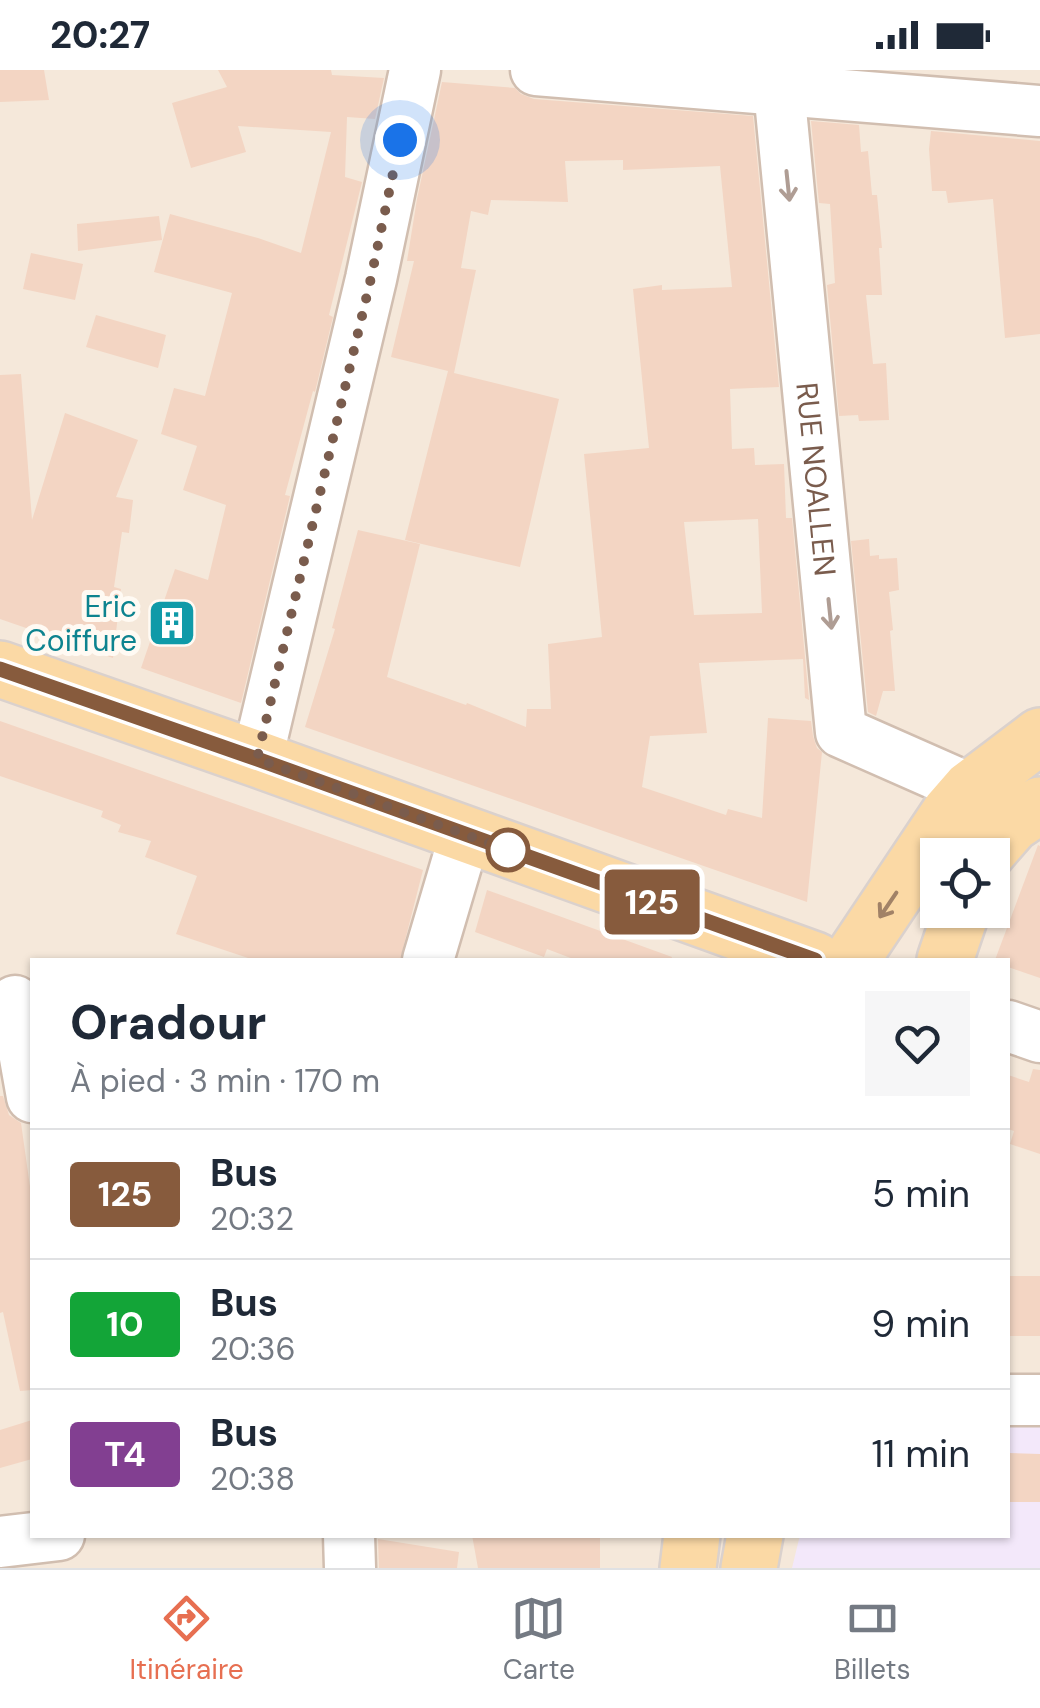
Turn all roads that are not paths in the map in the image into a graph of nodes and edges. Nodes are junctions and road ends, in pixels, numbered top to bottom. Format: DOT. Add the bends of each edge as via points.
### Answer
graph roads {
  1 [pos="415,70"];
  2 [pos="536,70"];
  3 [pos="779,88"];
  4 [pos="973,88"];
  5 [pos="1040,111"];
  6 [pos="0,670"];
  7 [pos="1040,736"];
  8 [pos="257,759"];
  9 [pos="970,790"];
  10 [pos="1040,805"];
  11 [pos="465,835"];
  12 [pos="1000,838"];
  13 [pos="956,928"];
  14 [pos="429,958"];
  15 [pos="809,958"];
  16 [pos="852,958"];
  17 [pos="947,958"];
  18 [pos="15,1002"];
  19 [pos="1010,1027"];
  20 [pos="1040,1038"];
  21 [pos="30,1086"];
  22 [pos="1010,1400"];
  23 [pos="1040,1400"];
  24 [pos="34,1538"];
  25 [pos="349,1538"];
  26 [pos="692,1538"];
  27 [pos="754,1538"];
  28 [pos="0,1542"];
  29 [pos="350,1568"];
  30 [pos="688,1568"];
  31 [pos="749,1568"];
  1 -- 8 [label="street"];
  2 -- 3 [label="street"];
  3 -- 4 [label="street"];
  3 -- 9 [label="street, RUE NOALLEN, one-way" via="841,732"];
  4 -- 5 [label="street"];
  6 -- 8 [label="main road"];
  7 -- 9 [label="main road"];
  8 -- 11 [label="main road"];
  9 -- 16 [label="main road, one-way"];
  10 -- 12 [label="main road"];
  11 -- 14 [label="street"];
  11 -- 15 [label="main road"];
  13 -- 17 [label="main road"];
  18 -- 21 [label="street"];
  19 -- 20 [label="street"];
  22 -- 23 [label="street"];
  24 -- 28 [label="street"];
  25 -- 29 [label="street"];
  26 -- 30 [label="main road"];
  27 -- 31 [label="main road"];
}
